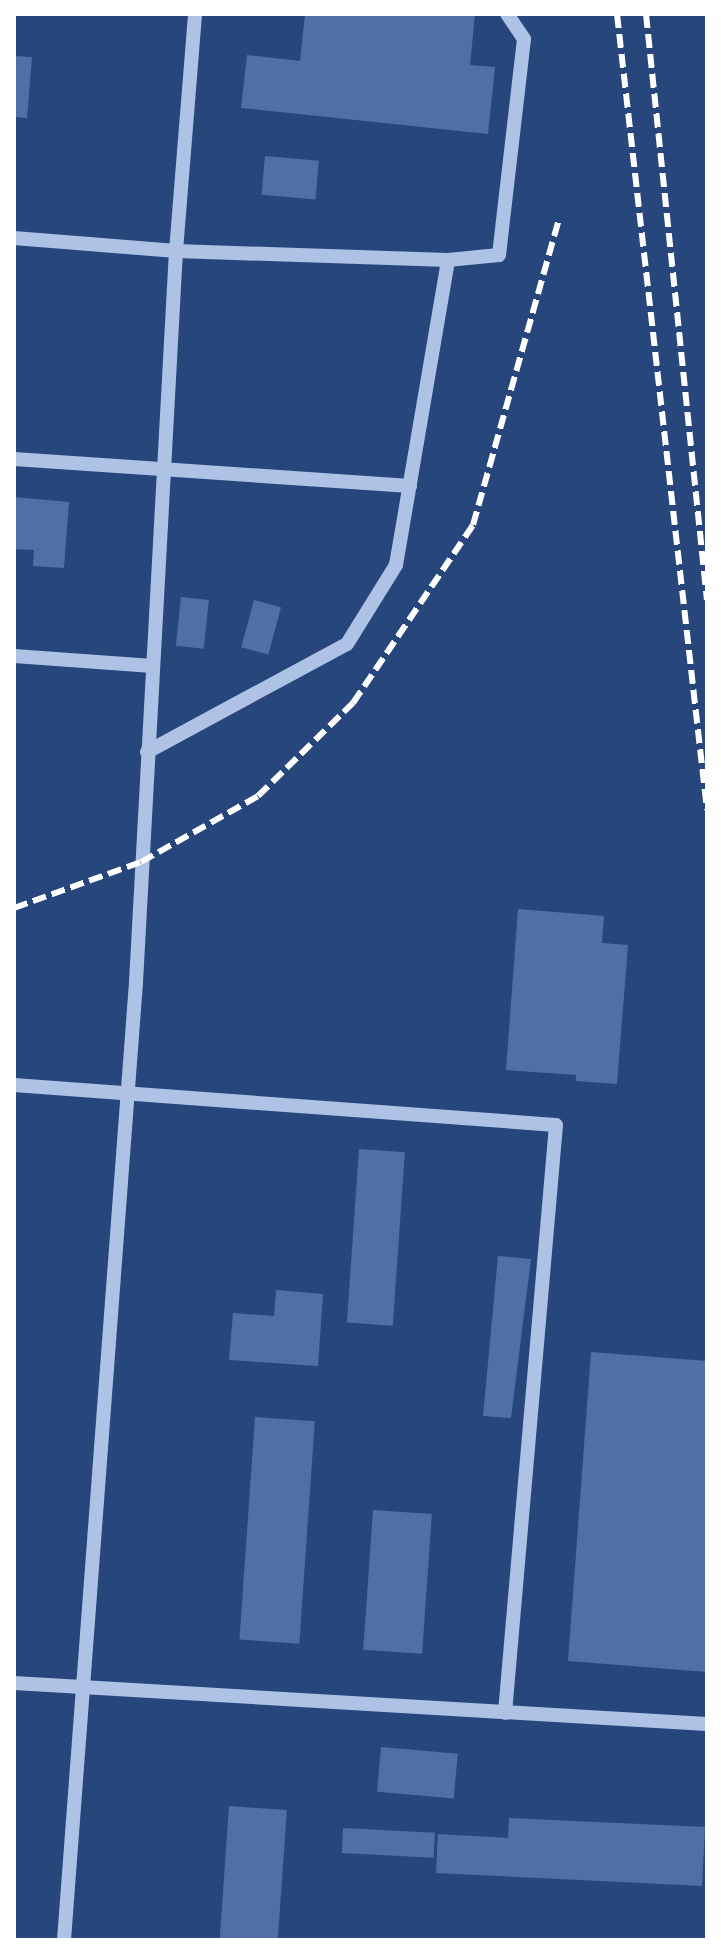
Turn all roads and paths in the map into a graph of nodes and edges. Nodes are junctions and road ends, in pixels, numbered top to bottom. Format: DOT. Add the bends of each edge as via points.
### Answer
graph roads {
  1 [pos="195,14"];
  2 [pos="507,14"];
  3 [pos="14,238"];
  4 [pos="176,251"];
  5 [pos="448,260"];
  6 [pos="14,459"];
  7 [pos="165,470"];
  8 [pos="410,486"];
  9 [pos="14,656"];
  10 [pos="153,666"];
  11 [pos="147,752"];
  12 [pos="14,1085"];
  13 [pos="128,1094"];
  14 [pos="14,1683"];
  15 [pos="83,1689"];
  16 [pos="505,1713"];
  17 [pos="707,1724"];
  18 [pos="64,1940"];
  1 -- 4 [label="lane"];
  2 -- 5 [label="lane" via="524,39 499,255"];
  3 -- 4 [label="lane"];
  4 -- 5 [label="lane"];
  4 -- 7 [label="lane"];
  5 -- 8 [label="lane"];
  6 -- 7 [label="lane"];
  7 -- 8 [label="lane"];
  7 -- 10 [label="lane"];
  8 -- 11 [label="lane" via="396,565 347,644"];
  9 -- 10 [label="lane"];
  10 -- 11 [label="lane"];
  11 -- 13 [label="lane"];
  12 -- 13 [label="lane"];
  13 -- 15 [label="lane"];
  13 -- 16 [label="lane" via="556,1125"];
  14 -- 15 [label="lane"];
  15 -- 16 [label="lane"];
  15 -- 18 [label="lane"];
  16 -- 17 [label="lane"];
}
